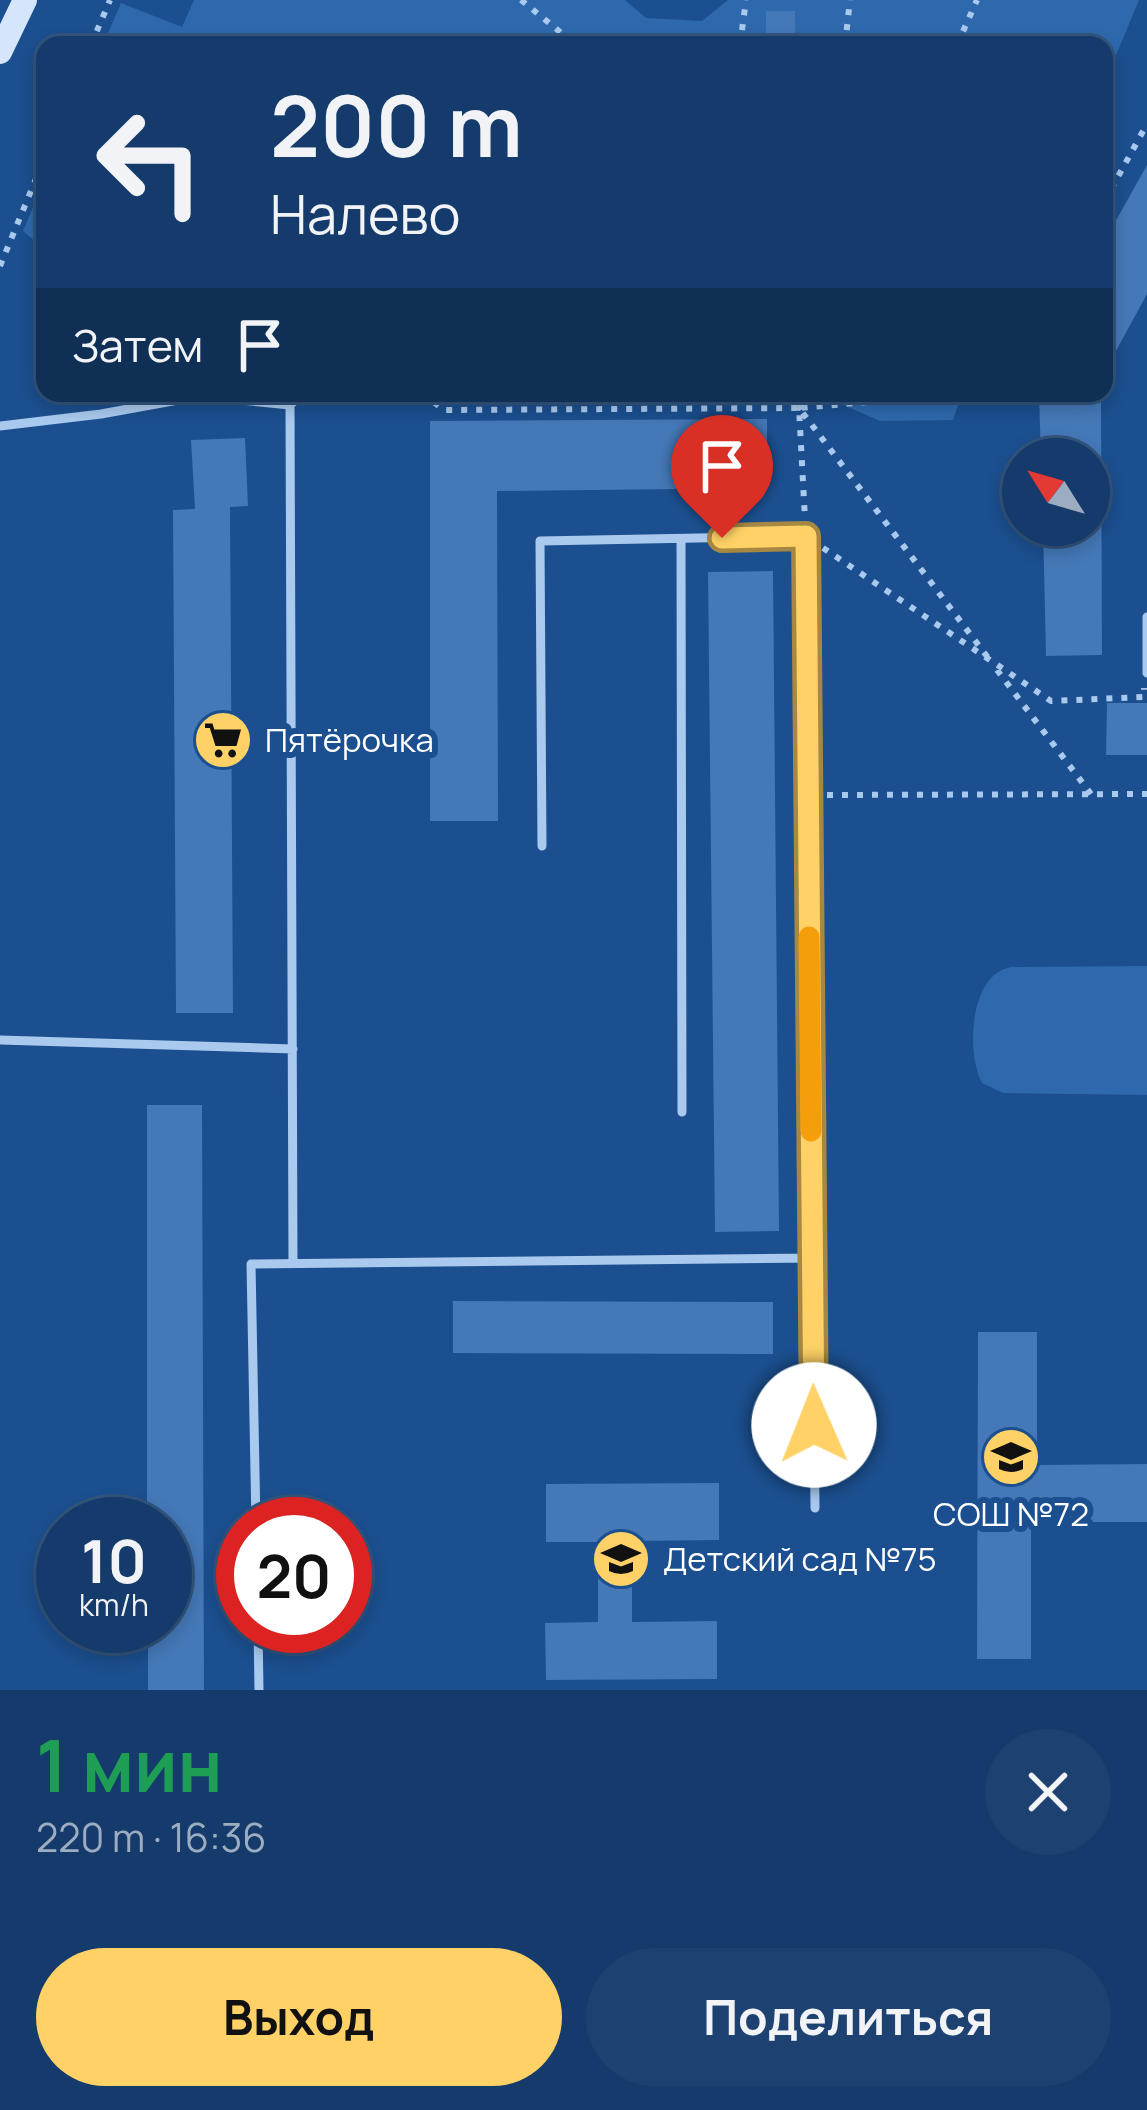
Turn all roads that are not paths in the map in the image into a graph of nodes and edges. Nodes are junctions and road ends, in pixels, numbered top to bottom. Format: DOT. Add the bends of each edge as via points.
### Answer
graph roads {
  1 [pos="25,0"];
  2 [pos="0,52"];
  3 [pos="162,402"];
  4 [pos="265,402"];
  5 [pos="293,402"];
  6 [pos="290,405"];
  7 [pos="0,426"];
  8 [pos="681,538"];
  9 [pos="1147,617"];
  10 [pos="1147,673"];
  11 [pos="542,846"];
  12 [pos="0,1040"];
  13 [pos="292,1048"];
  14 [pos="682,1112"];
  15 [pos="813,1258"];
  16 [pos="293,1263"];
  17 [pos="255,1497"];
  18 [pos="815,1508"];
  19 [pos="258,1653"];
  20 [pos="259,1690"];
  1 -- 2 [label="main road"];
  3 -- 7 [label="lane"];
  4 -- 6 [label="lane"];
  5 -- 6 [label="lane"];
  6 -- 13 [label="lane"];
  8 -- 11 [label="lane" via="540,542"];
  8 -- 14 [label="lane"];
  8 -- 15 [label="lane" via="806,536"];
  9 -- 10 [label="lane"];
  12 -- 13 [label="lane"];
  13 -- 16 [label="lane"];
  15 -- 16 [label="lane"];
  15 -- 18 [label="lane"];
  16 -- 17 [label="lane" via="251,1264"];
  19 -- 20 [label="lane"];
}
